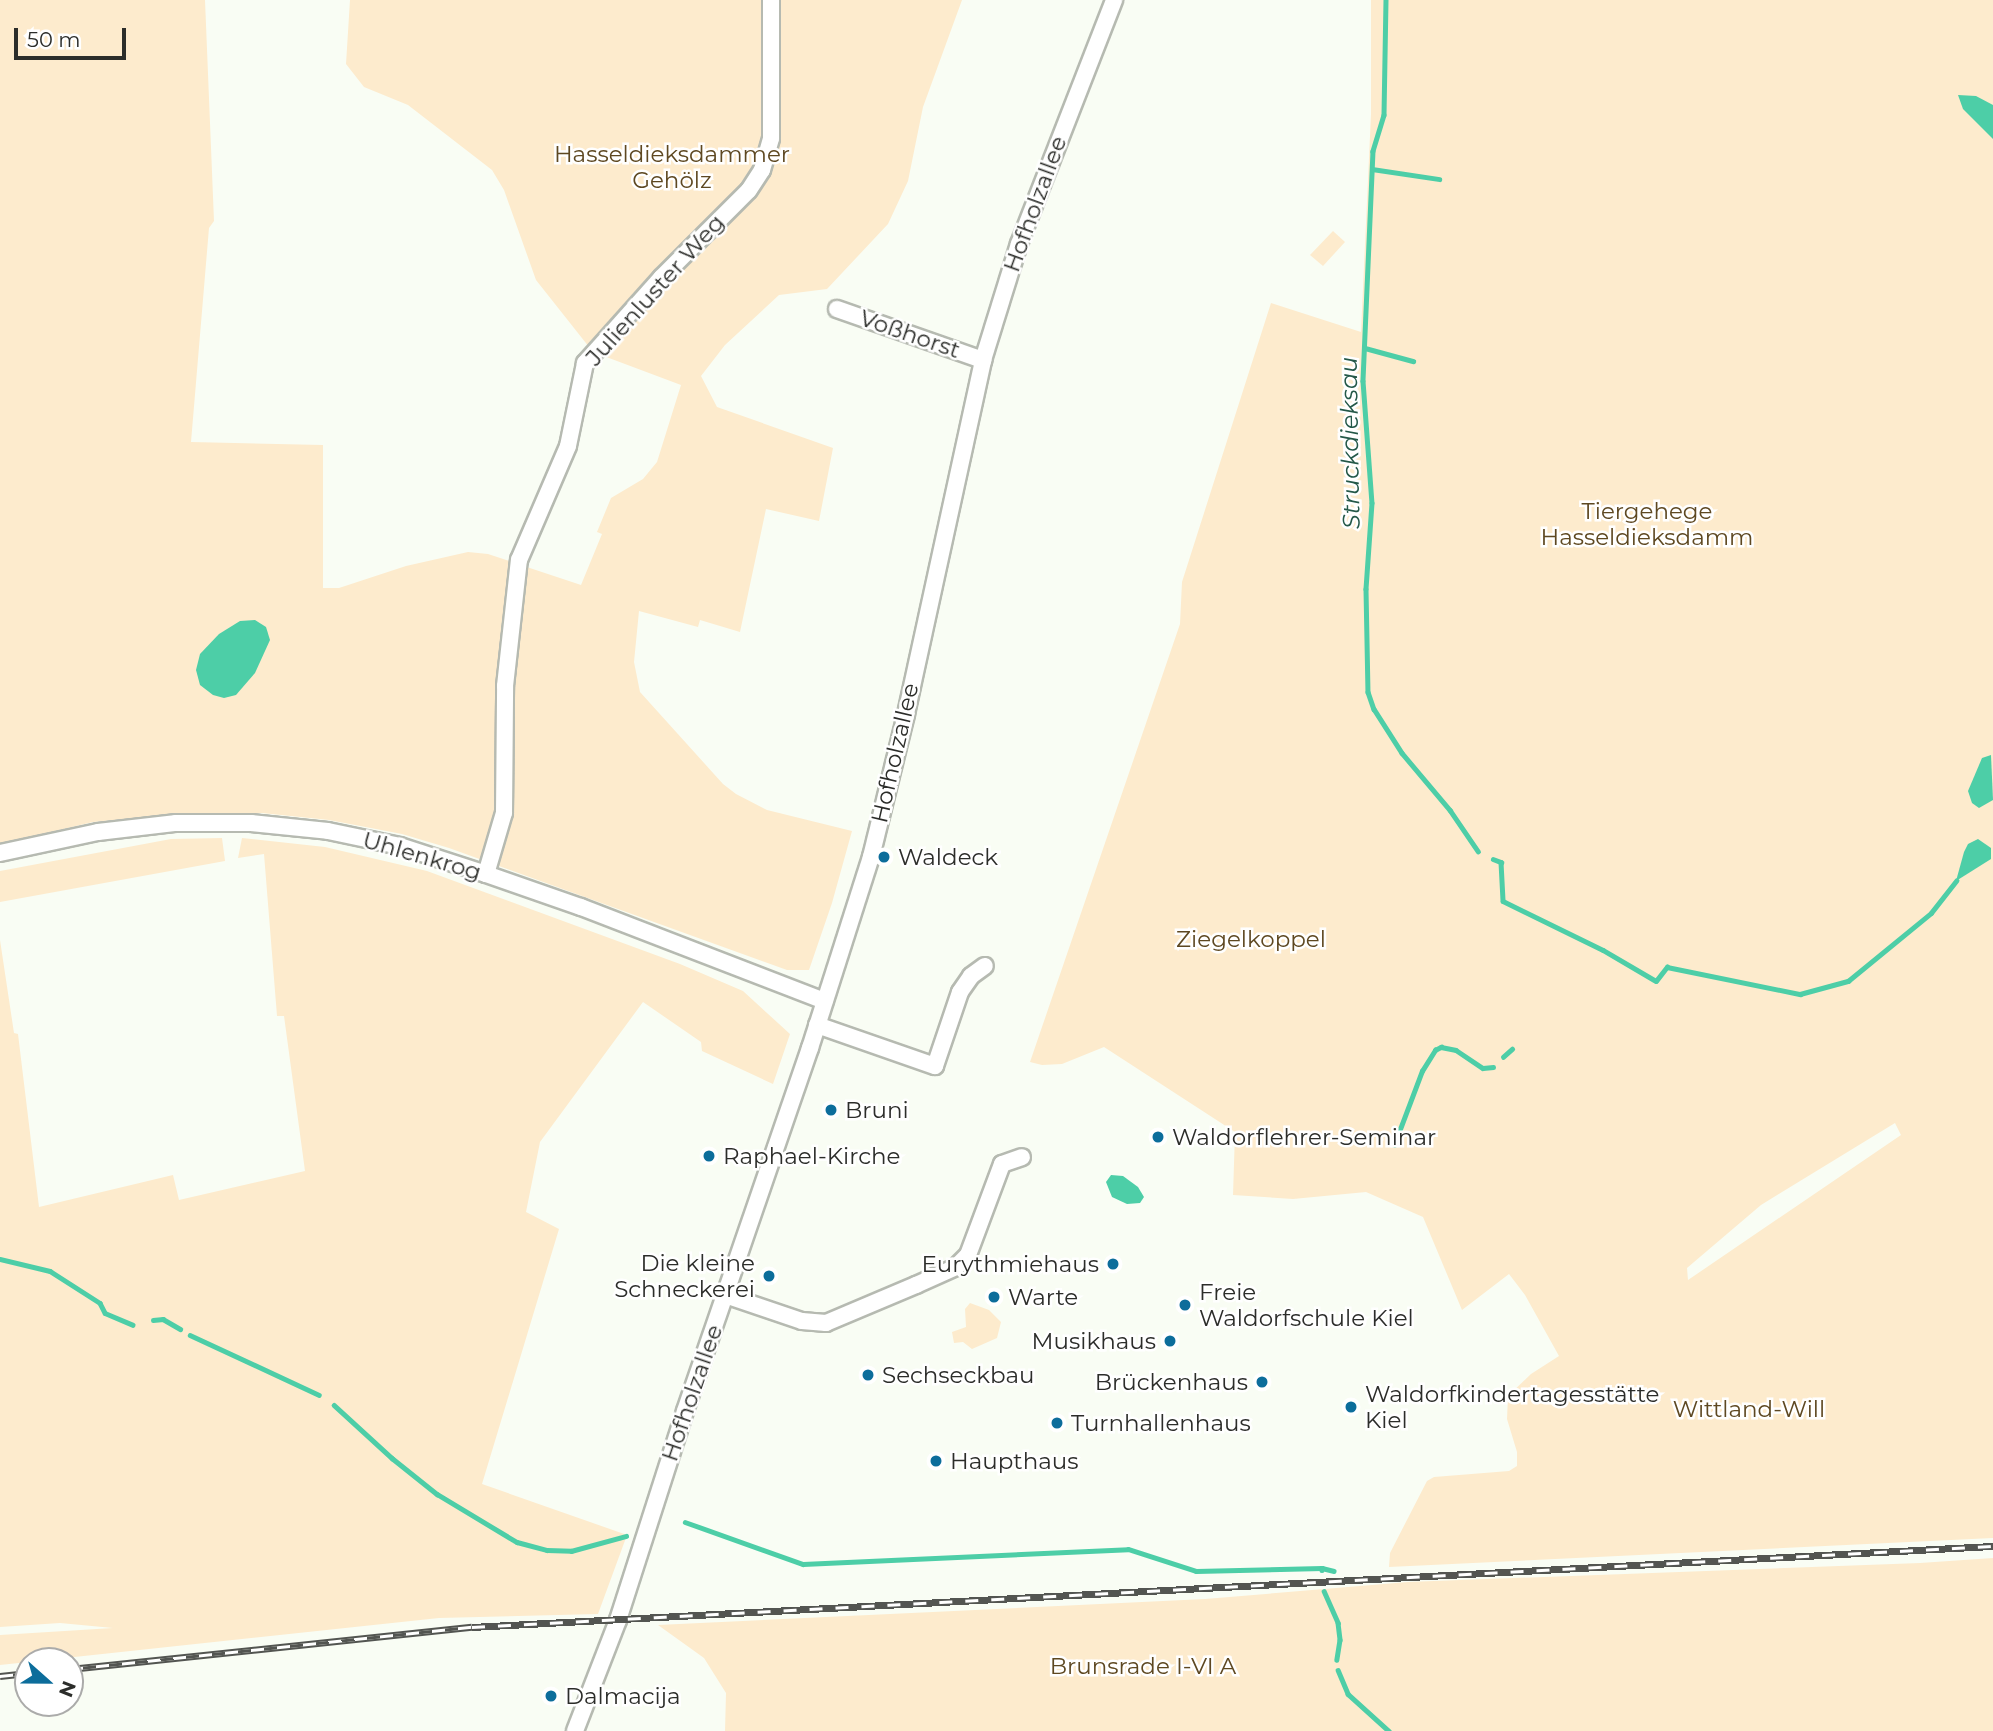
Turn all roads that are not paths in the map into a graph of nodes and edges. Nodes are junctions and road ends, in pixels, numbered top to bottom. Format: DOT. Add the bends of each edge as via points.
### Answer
graph roads {
  1 [pos="771,0"];
  2 [pos="1114,0"];
  3 [pos="837,309"];
  4 [pos="983,359"];
  5 [pos="0,853"];
  6 [pos="486,874"];
  7 [pos="985,966"];
  8 [pos="825,1001"];
  9 [pos="817,1025"];
  10 [pos="1022,1157"];
  11 [pos="725,1295"];
  12 [pos="575,1731"];
  1 -- 6 [label="street, Julienluster Weg" via="771,138 762,170 749,190 585,363 568,446 519,560 505,686 504,813"];
  2 -- 4 [label="street, Hofholzallee" via="1019,244"];
  3 -- 4 [label="street, Voßhorst"];
  4 -- 8 [label="street, Hofholzallee" via="880,822"];
  5 -- 6 [label="street, Uhlenkrog" via="142,826 251,822 400,846"];
  6 -- 8 [label="street, Uhlenkrog"];
  7 -- 9 [label="street" via="960,992 935,1066"];
  8 -- 9 [label="street, Hofholzallee"];
  9 -- 11 [label="street, Hofholzallee"];
  10 -- 11 [label="street" via="1002,1164 974,1245 963,1262 947,1271 826,1323 809,1322"];
  11 -- 12 [label="street, Hofholzallee" via="618,1620"];
}
